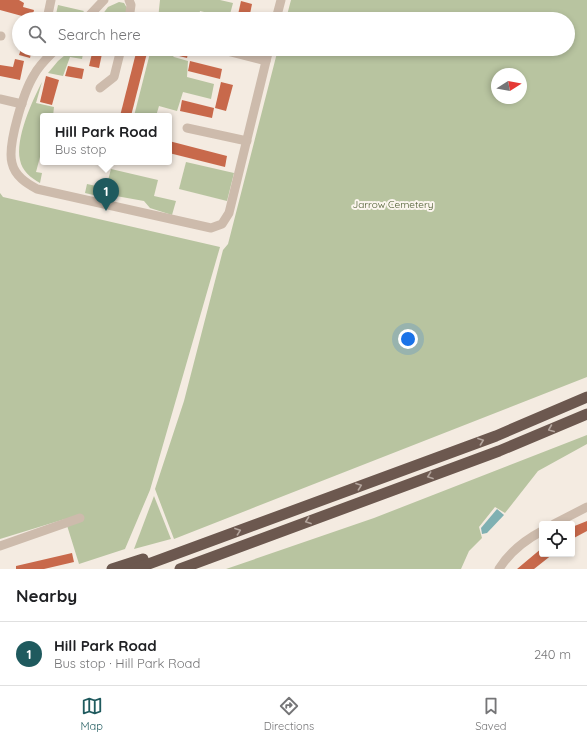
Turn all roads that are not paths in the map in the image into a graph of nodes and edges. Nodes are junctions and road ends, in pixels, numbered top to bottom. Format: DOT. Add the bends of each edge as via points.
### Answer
graph roads {
  1 [pos="51,0"];
  2 [pos="104,0"];
  3 [pos="129,0"];
  4 [pos="281,0"];
  5 [pos="48,12"];
  6 [pos="93,12"];
  7 [pos="130,12"];
  8 [pos="278,12"];
  9 [pos="50,56"];
  10 [pos="119,56"];
  11 [pos="246,56"];
  12 [pos="267,56"];
  13 [pos="266,61"];
  14 [pos="100,88"];
  15 [pos="0,99"];
  16 [pos="22,104"];
  17 [pos="187,128"];
  18 [pos="247,141"];
  19 [pos="587,397"];
  20 [pos="587,414"];
  21 [pos="587,507"];
  22 [pos="80,518"];
  23 [pos="560,521"];
  24 [pos="539,533"];
  25 [pos="216,539"];
  26 [pos="0,546"];
  27 [pos="222,554"];
  28 [pos="112,569"];
  29 [pos="135,569"];
  30 [pos="180,569"];
  31 [pos="189,569"];
  32 [pos="499,569"];
  1 -- 5 [label="street"];
  2 -- 6 [label="street"];
  3 -- 7 [label="street"];
  4 -- 8 [label="street"];
  9 -- 16 [label="street" via="34,73"];
  10 -- 14 [label="street" via="114,77"];
  11 -- 13 [label="street"];
  12 -- 13 [label="street"];
  13 -- 18 [label="street"];
  15 -- 16 [label="street"];
  16 -- 18 [label="street" via="11,154 16,172 28,185 204,227 216,227 226,219"];
  17 -- 18 [label="street"];
  25 -- 19 [label="highway, one-way" via="496,436"];
  20 -- 27 [label="highway, one-way" via="499,450"];
  21 -- 23 [label="street"];
  22 -- 26 [label="street"];
  24 -- 32 [label="street" via="504,560"];
  25 -- 28 [label="highway"];
  25 -- 29 [label="highway"];
  27 -- 30 [label="highway"];
  27 -- 31 [label="highway"];
}
